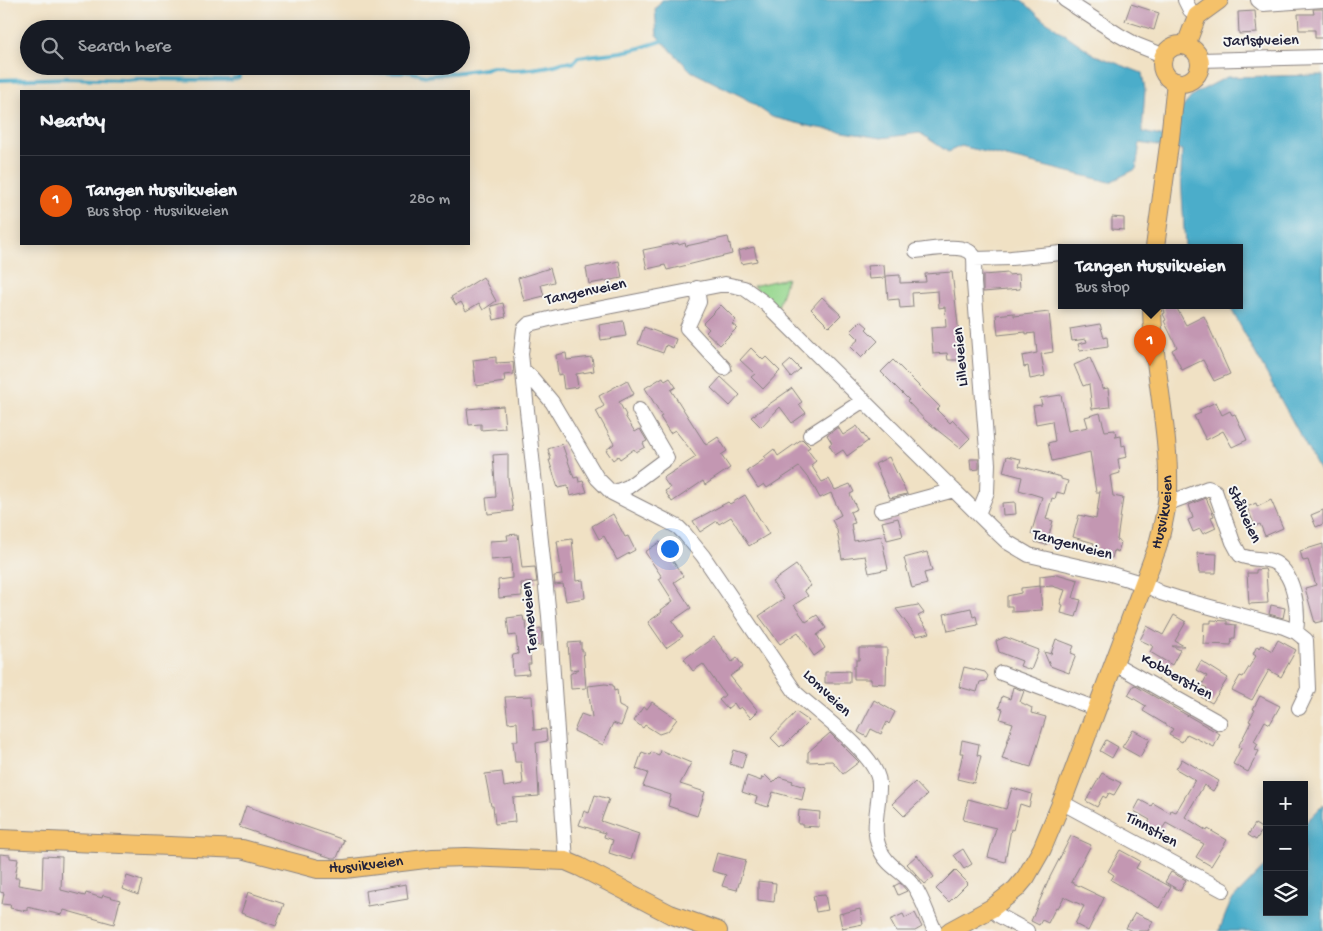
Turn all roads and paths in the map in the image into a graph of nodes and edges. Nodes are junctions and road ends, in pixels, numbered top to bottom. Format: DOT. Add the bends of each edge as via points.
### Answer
graph roads {
  1 [pos="1065,0"];
  2 [pos="1185,0"];
  3 [pos="1219,0"];
  4 [pos="1258,0"];
  5 [pos="1323,0"];
  6 [pos="1197,16"];
  7 [pos="1186,45"];
  8 [pos="1164,56"];
  9 [pos="1323,58"];
  10 [pos="1200,60"];
  11 [pos="1176,82"];
  12 [pos="1154,244"];
  13 [pos="916,252"];
  14 [pos="1058,253"];
  15 [pos="974,259"];
  16 [pos="697,288"];
  17 [pos="1152,309"];
  18 [pos="724,368"];
  19 [pos="523,370"];
  20 [pos="864,400"];
  21 [pos="639,410"];
  22 [pos="810,435"];
  23 [pos="954,490"];
  24 [pos="612,493"];
  25 [pos="1166,504"];
  26 [pos="881,510"];
  27 [pos="978,514"];
  28 [pos="1144,584"];
  29 [pos="1296,632"];
  30 [pos="1114,664"];
  31 [pos="1001,673"];
  32 [pos="1299,708"];
  33 [pos="1097,709"];
  34 [pos="1220,722"];
  35 [pos="1062,802"];
  36 [pos="0,839"];
  37 [pos="566,861"];
  38 [pos="1223,890"];
  39 [pos="992,908"];
  40 [pos="716,931"];
  41 [pos="935,931"];
  42 [pos="950,931"];
  43 [pos="1027,931"];
  1 -- 8 [label="street" via="1125,39"];
  2 -- 6 [label="street"];
  3 -- 6 [label="main road"];
  4 -- 5 [label="street" via="1263,4"];
  6 -- 7 [label="main road"];
  7 -- 8 [label="main road" via="1171,48"];
  7 -- 10 [label="main road"];
  8 -- 11 [label="main road" via="1164,71"];
  9 -- 10 [label="street, Jarlsøveien"];
  10 -- 11 [label="main road" via="1196,75 1187,82"];
  11 -- 12 [label="main road"];
  13 -- 15 [label="street" via="962,248"];
  14 -- 15 [label="street"];
  15 -- 27 [label="street, Lilleveien" via="988,464 987,492"];
  16 -- 18 [label="street" via="699,302 687,328"];
  16 -- 19 [label="street, Tangenveien" via="529,324 522,337"];
  16 -- 20 [label="street, Tangenveien" via="734,285 756,295"];
  17 -- 25 [label="main road, Husvikveien" via="1168,470"];
  19 -- 24 [label="street, Lomveien" via="552,402 597,478"];
  19 -- 37 [label="street, Terneveien" via="549,616"];
  20 -- 22 [label="street"];
  20 -- 23 [label="street, Tangenveien"];
  21 -- 24 [label="street" via="667,458 628,487"];
  23 -- 26 [label="street"];
  23 -- 27 [label="street, Tangenveien"];
  24 -- 41 [label="street, Lomveien" via="685,534 796,693 868,758 876,770 879,784 876,822 879,848 892,867 914,885"];
  25 -- 28 [label="main road, Husvikveien" via="1157,548"];
  25 -- 29 [label="street, Stålveien" via="1208,488 1215,491 1240,555 1272,562 1282,568 1288,578 1298,618"];
  27 -- 28 [label="street, Tangenveien" via="1007,542 1029,554"];
  28 -- 29 [label="street" via="1169,596"];
  28 -- 30 [label="main road, Husvikveien"];
  29 -- 32 [label="street, Stålveien" via="1306,640 1308,689"];
  30 -- 33 [label="main road, Husvikveien"];
  30 -- 34 [label="street, Kobberstien"];
  31 -- 33 [label="street"];
  33 -- 35 [label="main road, Husvikveien"];
  35 -- 38 [label="street, Tinnstien"];
  35 -- 39 [label="main road, Husvikveien" via="1026,877"];
  36 -- 37 [label="main road, Husvikveien" via="242,849 318,869 345,869 433,858"];
  37 -- 40 [label="main road, Husvikveien" via="670,914"];
  39 -- 42 [label="main road, Husvikveien"];
  39 -- 43 [label="street" via="998,915"];
}
